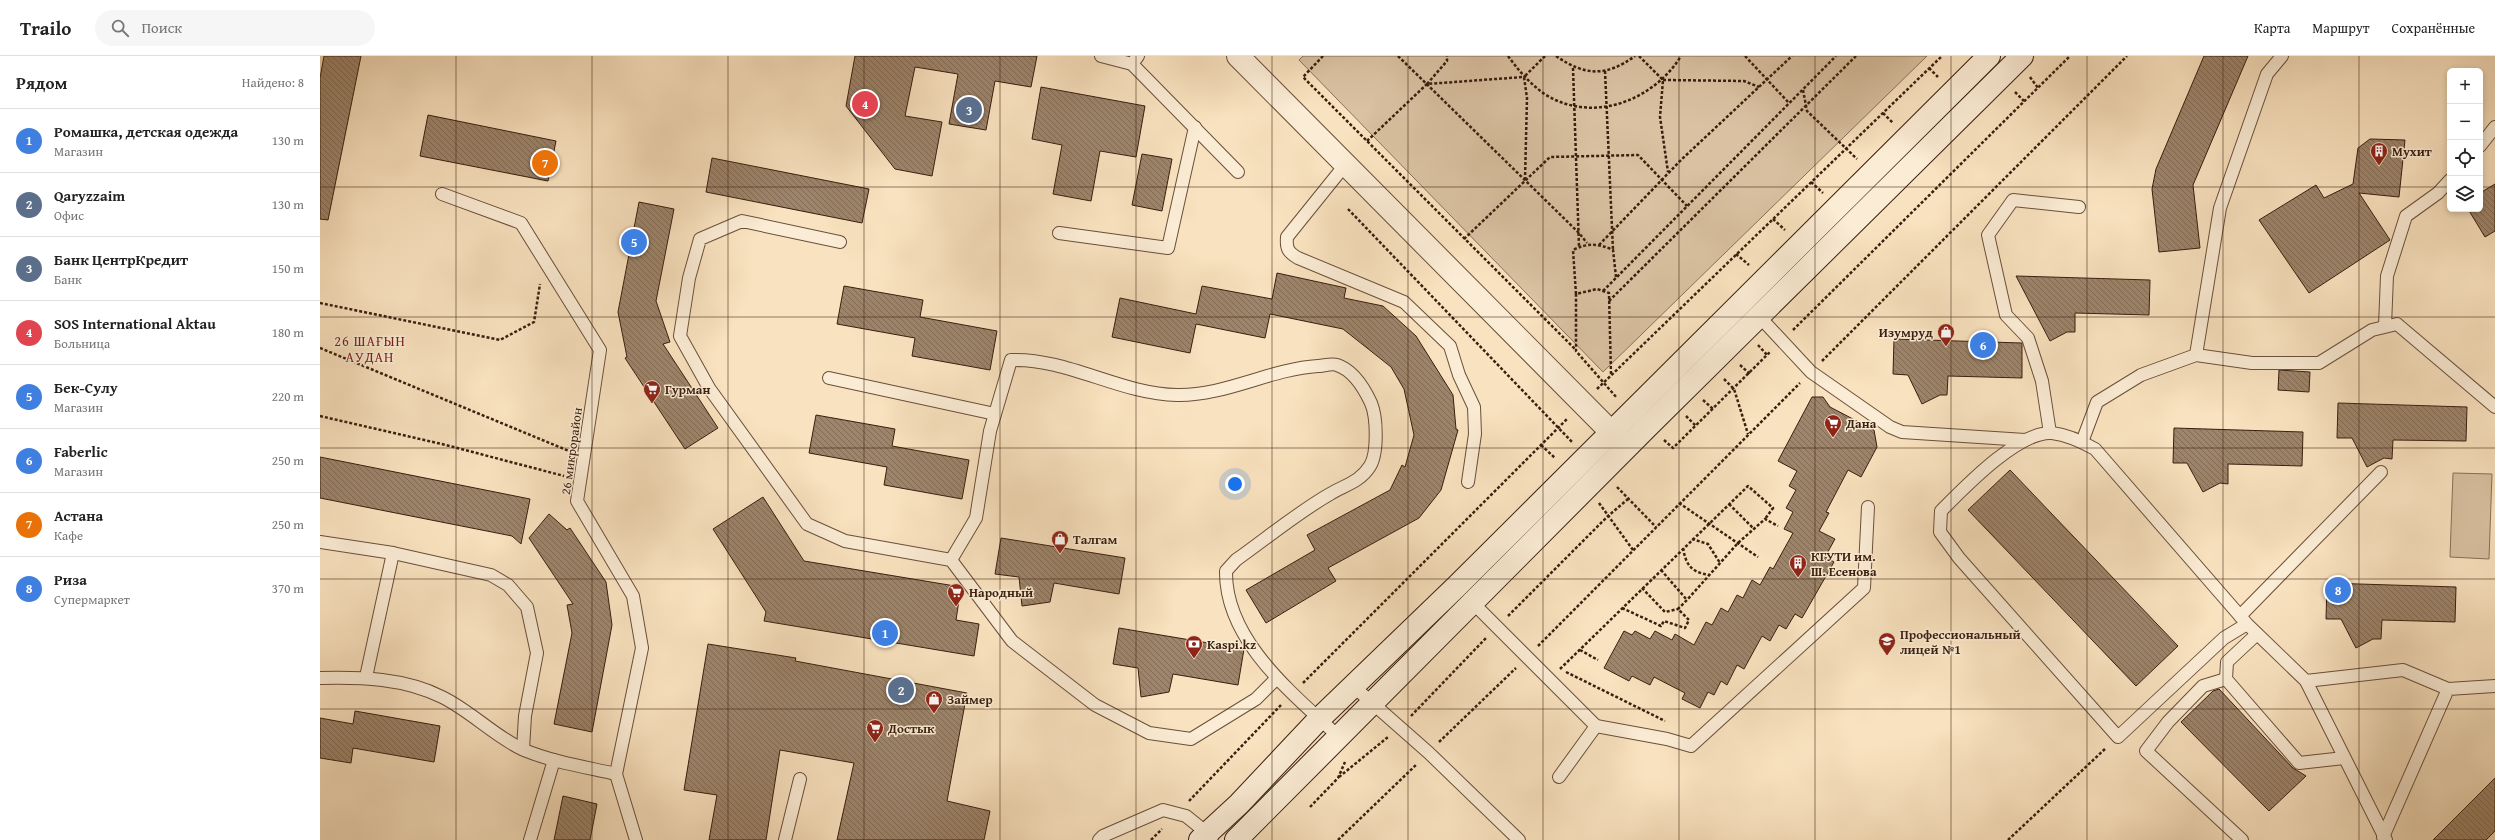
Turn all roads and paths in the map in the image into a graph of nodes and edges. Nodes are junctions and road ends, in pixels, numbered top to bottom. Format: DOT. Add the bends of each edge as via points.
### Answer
graph roads {
  1 [pos="1101,56"];
  2 [pos="1238,56"];
  3 [pos="1323,56"];
  4 [pos="1398,56"];
  5 [pos="1447,56"];
  6 [pos="1508,56"];
  7 [pos="1545,56"];
  8 [pos="1556,56"];
  9 [pos="1635,56"];
  10 [pos="1639,56"];
  11 [pos="1681,56"];
  12 [pos="1745,56"];
  13 [pos="1792,56"];
  14 [pos="1836,56"];
  15 [pos="1856,56"];
  16 [pos="1942,56"];
  17 [pos="1989,56"];
  18 [pos="2022,56"];
  19 [pos="2070,56"];
  20 [pos="2127,56"];
  21 [pos="2282,56"];
  22 [pos="1135,60"];
  23 [pos="1574,68"];
  24 [pos="1929,68"];
  25 [pos="1605,71"];
  26 [pos="1524,78"];
  27 [pos="1939,78"];
  28 [pos="1663,80"];
  29 [pos="1766,80"];
  30 [pos="1427,84"];
  31 [pos="1759,87"];
  32 [pos="1802,90"];
  33 [pos="1789,104"];
  34 [pos="1575,105"];
  35 [pos="1806,106"];
  36 [pos="1606,107"];
  37 [pos="1883,113"];
  38 [pos="2495,126"];
  39 [pos="1195,127"];
  40 [pos="1899,129"];
  41 [pos="1367,141"];
  42 [pos="2483,142"];
  43 [pos="1846,148"];
  44 [pos="1577,156"];
  45 [pos="1609,156"];
  46 [pos="1345,165"];
  47 [pos="1863,165"];
  48 [pos="1238,172"];
  49 [pos="1669,172"];
  50 [pos="1662,179"];
  51 [pos="1525,181"];
  52 [pos="1811,182"];
  53 [pos="2447,183"];
  54 [pos="442,194"];
  55 [pos="1824,194"];
  56 [pos="1687,206"];
  57 [pos="2079,207"];
  58 [pos="1348,209"];
  59 [pos="1773,219"];
  60 [pos="1787,231"];
  61 [pos="1611,232"];
  62 [pos="1059,233"];
  63 [pos="1579,233"];
  64 [pos="1464,239"];
  65 [pos="840,242"];
  66 [pos="1587,244"];
  67 [pos="1599,245"];
  68 [pos="1579,247"];
  69 [pos="1613,250"];
  70 [pos="1736,254"];
  71 [pos="543,259"];
  72 [pos="1751,267"];
  73 [pos="1616,277"];
  74 [pos="1603,291"];
  75 [pos="1576,294"];
  76 [pos="1609,301"];
  77 [pos="1743,301"];
  78 [pos="320,303"];
  79 [pos="1759,316"];
  80 [pos="2385,326"];
  81 [pos="1783,340"];
  82 [pos="320,348"];
  83 [pos="1576,351"];
  84 [pos="2196,355"];
  85 [pos="1739,363"];
  86 [pos="1811,372"];
  87 [pos="1612,374"];
  88 [pos="1750,374"];
  89 [pos="829,378"];
  90 [pos="1602,383"];
  91 [pos="1734,389"];
  92 [pos="2493,401"];
  93 [pos="1582,403"];
  94 [pos="995,414"];
  95 [pos="320,416"];
  96 [pos="1558,428"];
  97 [pos="1612,432"];
  98 [pos="2050,433"];
  99 [pos="1748,434"];
  100 [pos="2025,440"];
  101 [pos="2082,442"];
  102 [pos="1628,448"];
  103 [pos="1672,448"];
  104 [pos="584,457"];
  105 [pos="1587,457"];
  106 [pos="2381,472"];
  107 [pos="1602,473"];
  108 [pos="580,480"];
  109 [pos="1468,482"];
  110 [pos="1679,503"];
  111 [pos="1729,504"];
  112 [pos="1868,507"];
  113 [pos="1765,519"];
  114 [pos="1708,523"];
  115 [pos="1778,526"];
  116 [pos="1656,527"];
  117 [pos="1754,529"];
  118 [pos="1692,539"];
  119 [pos="320,542"];
  120 [pos="1738,543"];
  121 [pos="1682,548"];
  122 [pos="393,553"];
  123 [pos="1758,557"];
  124 [pos="951,560"];
  125 [pos="1720,563"];
  126 [pos="1660,570"];
  127 [pos="1709,575"];
  128 [pos="1457,586"];
  129 [pos="1642,588"];
  130 [pos="1687,600"];
  131 [pos="1473,602"];
  132 [pos="1622,608"];
  133 [pos="1678,609"];
  134 [pos="2243,620"];
  135 [pos="2258,634"];
  136 [pos="1580,650"];
  137 [pos="1527,657"];
  138 [pos="1598,660"];
  139 [pos="1560,669"];
  140 [pos="366,677"];
  141 [pos="320,678"];
  142 [pos="1277,678"];
  143 [pos="1550,679"];
  144 [pos="2226,679"];
  145 [pos="2306,681"];
  146 [pos="1353,686"];
  147 [pos="2495,686"];
  148 [pos="2448,689"];
  149 [pos="1292,694"];
  150 [pos="1372,703"];
  151 [pos="1319,719"];
  152 [pos="1596,726"];
  153 [pos="1338,736"];
  154 [pos="2118,737"];
  155 [pos="1667,739"];
  156 [pos="523,749"];
  157 [pos="1428,753"];
  158 [pos="2344,758"];
  159 [pos="554,760"];
  160 [pos="616,774"];
  161 [pos="1559,777"];
  162 [pos="800,780"];
  163 [pos="1179,812"];
  164 [pos="1208,838"];
  165 [pos="2384,838"];
  166 [pos="530,840"];
  167 [pos="636,840"];
  168 [pos="785,840"];
  169 [pos="1099,840"];
  170 [pos="1151,840"];
  171 [pos="1236,840"];
  172 [pos="1338,840"];
  173 [pos="1519,840"];
  174 [pos="2008,840"];
  175 [pos="2242,840"];
  1 -- 22 [label="lane"];
  2 -- 46 [label="main road"];
  3 -- 41 [label="path" via="1303,77"];
  4 -- 30 [label="path"];
  5 -- 30 [label="path" via="1447,61"];
  6 -- 26 [label="path"];
  7 -- 26 [label="path"];
  8 -- 23 [label="path"];
  9 -- 25 [label="path" via="1622,65"];
  10 -- 28 [label="path"];
  11 -- 28 [label="path"];
  12 -- 29 [label="path"];
  13 -- 29 [label="path"];
  14 -- 32 [label="path"];
  15 -- 35 [label="path"];
  16 -- 24 [label="path"];
  17 -- 77 [label="main road"];
  18 -- 79 [label="main road"];
  19 -- 81 [label="path"];
  20 -- 86 [label="path"];
  21 -- 84 [label="lane" via="2267,74 2220,208"];
  22 -- 39 [label="lane"];
  23 -- 25 [label="path" via="1589,72"];
  23 -- 34 [label="path"];
  24 -- 27 [label="path"];
  24 -- 37 [label="path"];
  25 -- 36 [label="path"];
  26 -- 30 [label="path"];
  26 -- 34 [label="path" via="1547,95"];
  26 -- 51 [label="path" via="1527,98"];
  28 -- 31 [label="path" via="1744,81"];
  28 -- 36 [label="path" via="1646,93 1627,102"];
  28 -- 49 [label="path" via="1660,117"];
  29 -- 31 [label="path"];
  29 -- 33 [label="path"];
  30 -- 41 [label="path"];
  30 -- 51 [label="path"];
  31 -- 49 [label="path"];
  32 -- 33 [label="path"];
  32 -- 35 [label="path"];
  33 -- 56 [label="path"];
  34 -- 36 [label="path"];
  34 -- 44 [label="path"];
  35 -- 43 [label="path" via="1807,111"];
  35 -- 76 [label="path"];
  36 -- 45 [label="path"];
  37 -- 40 [label="path"];
  37 -- 43 [label="path"];
  38 -- 42 [label="lane"];
  39 -- 48 [label="lane"];
  39 -- 62 [label="lane" via="1168,248"];
  41 -- 64 [label="path"];
  43 -- 47 [label="path"];
  43 -- 52 [label="path"];
  44 -- 45 [label="path"];
  44 -- 51 [label="path" via="1550,157"];
  44 -- 63 [label="path"];
  45 -- 50 [label="path" via="1638,155"];
  45 -- 61 [label="path"];
  46 -- 93 [label="main road"];
  46 -- 109 [label="lane" via="1287,237 1286,247 1298,258 1404,302 1450,346 1459,375 1474,407 1475,434"];
  49 -- 50 [label="path"];
  50 -- 56 [label="path"];
  50 -- 61 [label="path"];
  51 -- 63 [label="path"];
  51 -- 64 [label="path"];
  52 -- 55 [label="path"];
  52 -- 59 [label="path"];
  53 -- 80 [label="lane" via="2438,193 2406,216 2387,276"];
  54 -- 71 [label="lane, 26 микрорайон" via="521,223"];
  56 -- 73 [label="path"];
  57 -- 98 [label="lane" via="2013,200 1988,235 2006,315 2028,338 2042,381"];
  58 -- 96 [label="path"];
  59 -- 60 [label="path"];
  59 -- 70 [label="path"];
  61 -- 67 [label="path"];
  61 -- 69 [label="path"];
  63 -- 66 [label="path"];
  63 -- 68 [label="path"];
  64 -- 83 [label="path"];
  65 -- 124 [label="lane" via="742,221 700,239 689,278 680,336 709,388 807,524 845,541"];
  66 -- 67 [label="path"];
  66 -- 68 [label="path"];
  67 -- 69 [label="path"];
  68 -- 75 [label="path" via="1573,250"];
  69 -- 73 [label="path"];
  70 -- 72 [label="path"];
  70 -- 87 [label="path"];
  71 -- 78 [label="path" via="534,322 500,340"];
  71 -- 104 [label="lane, 26 микрорайон" via="600,350"];
  73 -- 74 [label="path"];
  74 -- 75 [label="path" via="1598,289"];
  74 -- 76 [label="path" via="1609,293"];
  75 -- 83 [label="path"];
  76 -- 87 [label="path"];
  77 -- 79 [label="lane"];
  77 -- 97 [label="main road"];
  79 -- 81 [label="lane"];
  79 -- 102 [label="main road"];
  80 -- 84 [label="lane" via="2372,330 2319,363 2252,363"];
  80 -- 92 [label="lane" via="2397,324"];
  81 -- 86 [label="lane"];
  81 -- 88 [label="path"];
  82 -- 104 [label="path"];
  83 -- 90 [label="path"];
  84 -- 101 [label="lane" via="2141,375 2097,402"];
  85 -- 88 [label="path"];
  86 -- 99 [label="path"];
  86 -- 100 [label="lane" via="1890,427 1902,432"];
  87 -- 90 [label="path"];
  88 -- 91 [label="path"];
  89 -- 94 [label="lane"];
  90 -- 93 [label="path"];
  91 -- 99 [label="path"];
  91 -- 103 [label="path"];
  93 -- 96 [label="path"];
  93 -- 97 [label="main road"];
  94 -- 124 [label="lane" via="976,518"];
  94 -- 142 [label="lane" via="1011,360 1024,359 1048,364 1163,395 1194,395 1296,367 1336,365 1356,378 1375,412 1376,435 1371,466 1356,482 1330,494 1236,560 1226,571 1226,590 1237,623"];
  95 -- 108 [label="path"];
  96 -- 105 [label="path"];
  96 -- 149 [label="path"];
  97 -- 102 [label="main road"];
  97 -- 105 [label="main road"];
  98 -- 100 [label="lane"];
  98 -- 101 [label="lane"];
  99 -- 110 [label="path"];
  100 -- 154 [label="lane" via="1992,463 1941,511 1940,532 1959,558"];
  101 -- 134 [label="lane" via="2095,449"];
  102 -- 107 [label="main road"];
  104 -- 108 [label="lane, 26 микрорайон"];
  105 -- 128 [label="main road"];
  106 -- 134 [label="lane"];
  107 -- 116 [label="path"];
  107 -- 131 [label="main road"];
  108 -- 160 [label="lane, 26 микрорайон" via="577,501 634,596 642,648"];
  110 -- 114 [label="path"];
  110 -- 116 [label="path"];
  111 -- 113 [label="path" via="1748,486 1773,508"];
  111 -- 114 [label="path"];
  111 -- 117 [label="path"];
  112 -- 155 [label="lane" via="1864,588 1691,746"];
  113 -- 115 [label="path"];
  113 -- 117 [label="path"];
  114 -- 118 [label="path"];
  114 -- 120 [label="path"];
  116 -- 137 [label="path"];
  117 -- 120 [label="path"];
  118 -- 121 [label="path"];
  118 -- 125 [label="path" via="1708,544"];
  119 -- 122 [label="lane"];
  120 -- 123 [label="path"];
  120 -- 125 [label="path"];
  121 -- 126 [label="path"];
  121 -- 127 [label="path" via="1690,568"];
  122 -- 140 [label="lane"];
  122 -- 156 [label="lane" via="491,575 508,585 527,607 537,653 525,716"];
  124 -- 142 [label="lane" via="1012,641 1095,705 1149,733 1191,739 1256,699"];
  125 -- 127 [label="path"];
  126 -- 129 [label="path"];
  126 -- 130 [label="path"];
  127 -- 130 [label="path"];
  128 -- 131 [label="lane"];
  128 -- 146 [label="main road"];
  129 -- 132 [label="path"];
  129 -- 133 [label="path" via="1665,612"];
  130 -- 133 [label="path"];
  131 -- 137 [label="lane"];
  131 -- 150 [label="main road"];
  132 -- 133 [label="path" via="1661,626 1664,621 1685,628 1689,620"];
  132 -- 136 [label="path"];
  134 -- 135 [label="lane"];
  134 -- 154 [label="lane"];
  135 -- 144 [label="lane" via="2226,662"];
  135 -- 145 [label="lane"];
  136 -- 138 [label="path"];
  136 -- 139 [label="path"];
  137 -- 143 [label="lane"];
  137 -- 157 [label="path"];
  139 -- 143 [label="path"];
  139 -- 155 [label="path" via="1674,725"];
  140 -- 141 [label="lane"];
  140 -- 156 [label="lane" via="396,682 442,697"];
  142 -- 149 [label="lane"];
  143 -- 152 [label="lane"];
  144 -- 158 [label="lane" via="2299,763"];
  144 -- 175 [label="lane" via="2203,686 2168,722 2146,751"];
  145 -- 148 [label="lane" via="2402,670"];
  145 -- 158 [label="lane"];
  146 -- 150 [label="lane"];
  146 -- 151 [label="main road"];
  147 -- 148 [label="lane"];
  148 -- 165 [label="lane"];
  149 -- 151 [label="lane"];
  149 -- 163 [label="path"];
  150 -- 153 [label="main road"];
  150 -- 157 [label="lane"];
  151 -- 153 [label="lane"];
  151 -- 164 [label="main road"];
  152 -- 155 [label="lane"];
  152 -- 161 [label="lane"];
  153 -- 171 [label="main road"];
  154 -- 174 [label="path"];
  156 -- 159 [label="lane"];
  157 -- 172 [label="path"];
  157 -- 173 [label="lane"];
  158 -- 165 [label="lane"];
  159 -- 160 [label="lane"];
  159 -- 166 [label="lane"];
  160 -- 167 [label="lane, 26 микрорайон"];
  162 -- 168 [label="lane"];
  163 -- 164 [label="lane"];
  163 -- 169 [label="lane" via="1163,810"];
  163 -- 170 [label="path"];
}
